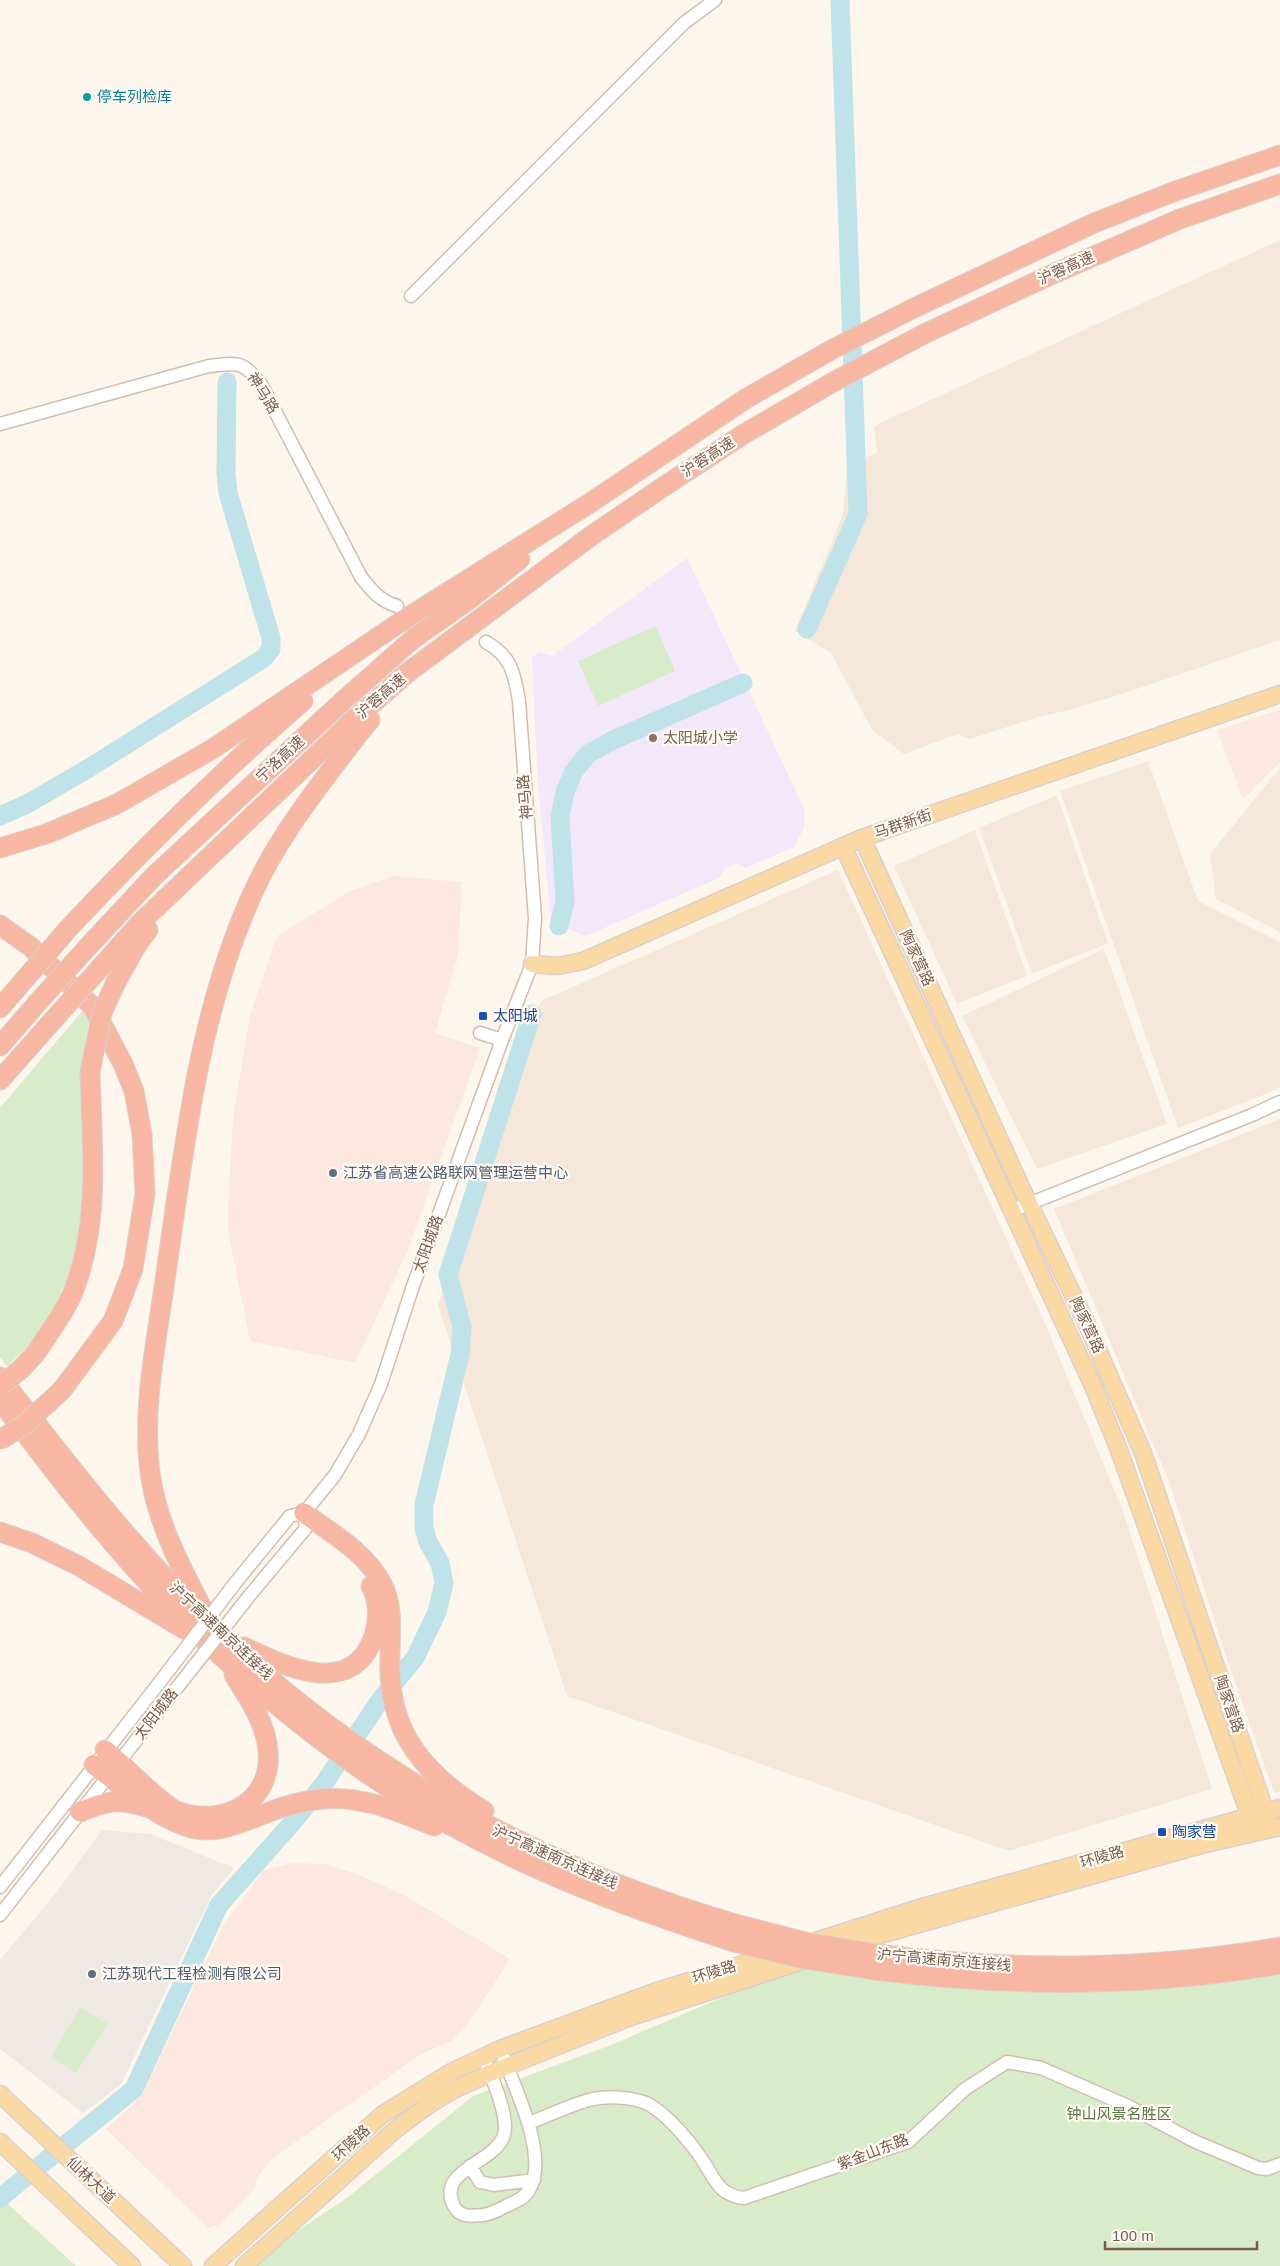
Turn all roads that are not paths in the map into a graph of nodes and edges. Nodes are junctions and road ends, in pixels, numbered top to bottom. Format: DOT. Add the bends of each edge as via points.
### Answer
graph roads {
  1 [pos="716,0"];
  2 [pos="1280,143"];
  3 [pos="1280,155"];
  4 [pos="1280,184"];
  5 [pos="1173,192"];
  6 [pos="411,296"];
  7 [pos="0,424"];
  8 [pos="590,503"];
  9 [pos="400,614"];
  10 [pos="486,642"];
  11 [pos="431,654"];
  12 [pos="1280,694"];
  13 [pos="862,838"];
  14 [pos="843,846"];
  15 [pos="0,848"];
  16 [pos="213,854"];
  17 [pos="0,925"];
  18 [pos="532,964"];
  19 [pos="0,1008"];
  20 [pos="480,1033"];
  21 [pos="502,1040"];
  22 [pos="0,1046"];
  23 [pos="0,1080"];
  24 [pos="1280,1102"];
  25 [pos="1029,1204"];
  26 [pos="1011,1211"];
  27 [pos="0,1377"];
  28 [pos="0,1386"];
  29 [pos="0,1400"];
  30 [pos="0,1440"];
  31 [pos="300,1519"];
  32 [pos="0,1532"];
  33 [pos="213,1635"];
  34 [pos="225,1659"];
  35 [pos="338,1742"];
  36 [pos="357,1756"];
  37 [pos="107,1763"];
  38 [pos="150,1808"];
  39 [pos="1265,1811"];
  40 [pos="80,1812"];
  41 [pos="1269,1829"];
  42 [pos="571,1884"];
  43 [pos="0,1887"];
  44 [pos="632,1891"];
  45 [pos="0,1915"];
  46 [pos="737,1933"];
  47 [pos="1280,1947"];
  48 [pos="876,1962"];
  49 [pos="1280,1964"];
  50 [pos="500,2049"];
  51 [pos="483,2057"];
  52 [pos="507,2067"];
  53 [pos="490,2073"];
  54 [pos="0,2094"];
  55 [pos="529,2123"];
  56 [pos="0,2142"];
  57 [pos="1280,2164"];
  58 [pos="470,2166"];
  59 [pos="534,2180"];
  60 [pos="132,2266"];
  61 [pos="183,2266"];
  62 [pos="213,2266"];
  63 [pos="244,2266"];
  1 -- 6 [label="street" via="684,23"];
  2 -- 5 [label="highway"];
  3 -- 5 [label="highway, 沪蓉高速"];
  4 -- 11 [label="highway, 沪蓉高速" via="1180,219 1055,273 926,333 835,381 744,434 666,485"];
  5 -- 8 [label="highway, 沪蓉高速" via="1094,222 831,350 747,398"];
  7 -- 9 [label="street, 神马路" via="209,366 235,363 249,369 260,384 361,577 379,598"];
  8 -- 9 [label="highway"];
  8 -- 22 [label="highway, 宁洛高速, bridge" via="470,599 413,639 344,700 154,876"];
  9 -- 15 [label="highway" via="214,748 117,804 46,834"];
  9 -- 19 [label="highway, bridge" via="222,772 129,864"];
  10 -- 18 [label="street, 神马路" via="501,651 514,671 519,701 535,918"];
  11 -- 16 [label="highway, 沪蓉高速" via="348,725"];
  11 -- 33 [label="highway" via="356,735 299,810 274,853 251,896 233,942 200,1062 188,1120 154,1357 148,1444 151,1480 161,1520"];
  12 -- 13 [label="main road, 马群新街"];
  13 -- 14 [label="main road, 马群新街"];
  13 -- 25 [label="main road, 陶家营路"];
  14 -- 18 [label="main road, 马群新街" via="582,961 557,966"];
  14 -- 26 [label="main road, 陶家营路"];
  16 -- 23 [label="highway, bridge" via="140,923"];
  16 -- 28 [label="highway, bridge" via="138,943 102,1013 90,1072 93,1206 82,1267 71,1296 36,1353"];
  17 -- 30 [label="highway, bridge" via="31,946 93,1007 134,1091 142,1134 146,1194 133,1269 113,1321 62,1390 24,1425"];
  18 -- 21 [label="street, 太阳城路"];
  20 -- 21 [label="street"];
  21 -- 31 [label="street, 太阳城路" via="381,1384 336,1475"];
  24 -- 25 [label="street"];
  25 -- 26 [label="street"];
  25 -- 39 [label="main road, 陶家营路" via="1085,1320 1143,1453"];
  26 -- 39 [label="main road, 陶家营路" via="1093,1386"];
  27 -- 33 [label="highway, 沪宁高速南京连接线" via="59,1454"];
  29 -- 33 [label="highway, 沪宁高速南京连接线" via="107,1536"];
  31 -- 33 [label="highway" via="364,1574 373,1590 377,1621 367,1652 355,1663 324,1674 287,1667"];
  31 -- 37 [label="street, 太阳城路, bridge" via="250,1595 176,1689"];
  31 -- 37 [label="street, 太阳城路, bridge" via="236,1582 163,1678"];
  31 -- 44 [label="highway" via="360,1555 382,1583 389,1602 392,1696 400,1725 428,1769 450,1788 538,1844"];
  32 -- 33 [label="highway" via="32,1543 78,1566 155,1613"];
  33 -- 34 [label="highway, 沪宁高速南京连接线"];
  33 -- 35 [label="highway, 沪宁高速南京连接线" via="289,1695"];
  34 -- 35 [label="highway, 沪宁高速南京连接线" via="280,1707"];
  34 -- 37 [label="highway" via="256,1711 268,1752 267,1776 257,1793 239,1809 220,1817 198,1818 176,1811"];
  35 -- 36 [label="highway, 沪宁高速南京连接线"];
  36 -- 42 [label="highway, 沪宁高速南京连接线" via="415,1803 481,1842"];
  36 -- 44 [label="highway, 沪宁高速南京连接线" via="487,1826"];
  37 -- 38 [label="highway"];
  37 -- 40 [label="street, 太阳城路"];
  37 -- 43 [label="street, 太阳城路"];
  38 -- 40 [label="highway" via="112,1801"];
  38 -- 42 [label="highway" via="186,1827 210,1830 319,1799 363,1801 392,1809"];
  39 -- 41 [label="main road, 陶家营路"];
  39 -- 50 [label="main road, 环陵路" via="919,1908 656,1990"];
  40 -- 45 [label="street, 太阳城路"];
  41 -- 52 [label="main road, 环陵路" via="876,1936 628,2018"];
  42 -- 46 [label="highway, 沪宁高速南京连接线" via="627,1906"];
  44 -- 46 [label="highway, 沪宁高速南京连接线" via="684,1909"];
  46 -- 48 [label="highway, 沪宁高速南京连接线, bridge" via="800,1958"];
  47 -- 48 [label="highway, 沪宁高速南京连接线" via="1159,1964 1078,1967"];
  48 -- 49 [label="highway, 沪宁高速南京连接线" via="941,1978 1008,1983 1161,1980"];
  50 -- 51 [label="main road, 环陵路"];
  50 -- 52 [label="street"];
  51 -- 53 [label="street"];
  51 -- 62 [label="main road, 环陵路" via="425,2087 383,2114"];
  52 -- 53 [label="main road, 环陵路"];
  52 -- 55 [label="street"];
  53 -- 58 [label="street" via="503,2112 504,2135 498,2145"];
  53 -- 63 [label="main road, 环陵路" via="430,2104 396,2129"];
  54 -- 61 [label="main road, 仙林大道"];
  55 -- 57 [label="street, 紫金山东路" via="593,2099 615,2097 647,2104 673,2124 698,2152 721,2190 732,2197 744,2198 908,2142 965,2089 1007,2062 1042,2068 1258,2168"];
  55 -- 59 [label="street" via="536,2168"];
  56 -- 60 [label="main road"];
  58 -- 59 [label="street" via="480,2182 494,2185"];
  58 -- 59 [label="street" via="454,2180 450,2191 458,2213 468,2216 486,2215 518,2201 529,2192"];
}
